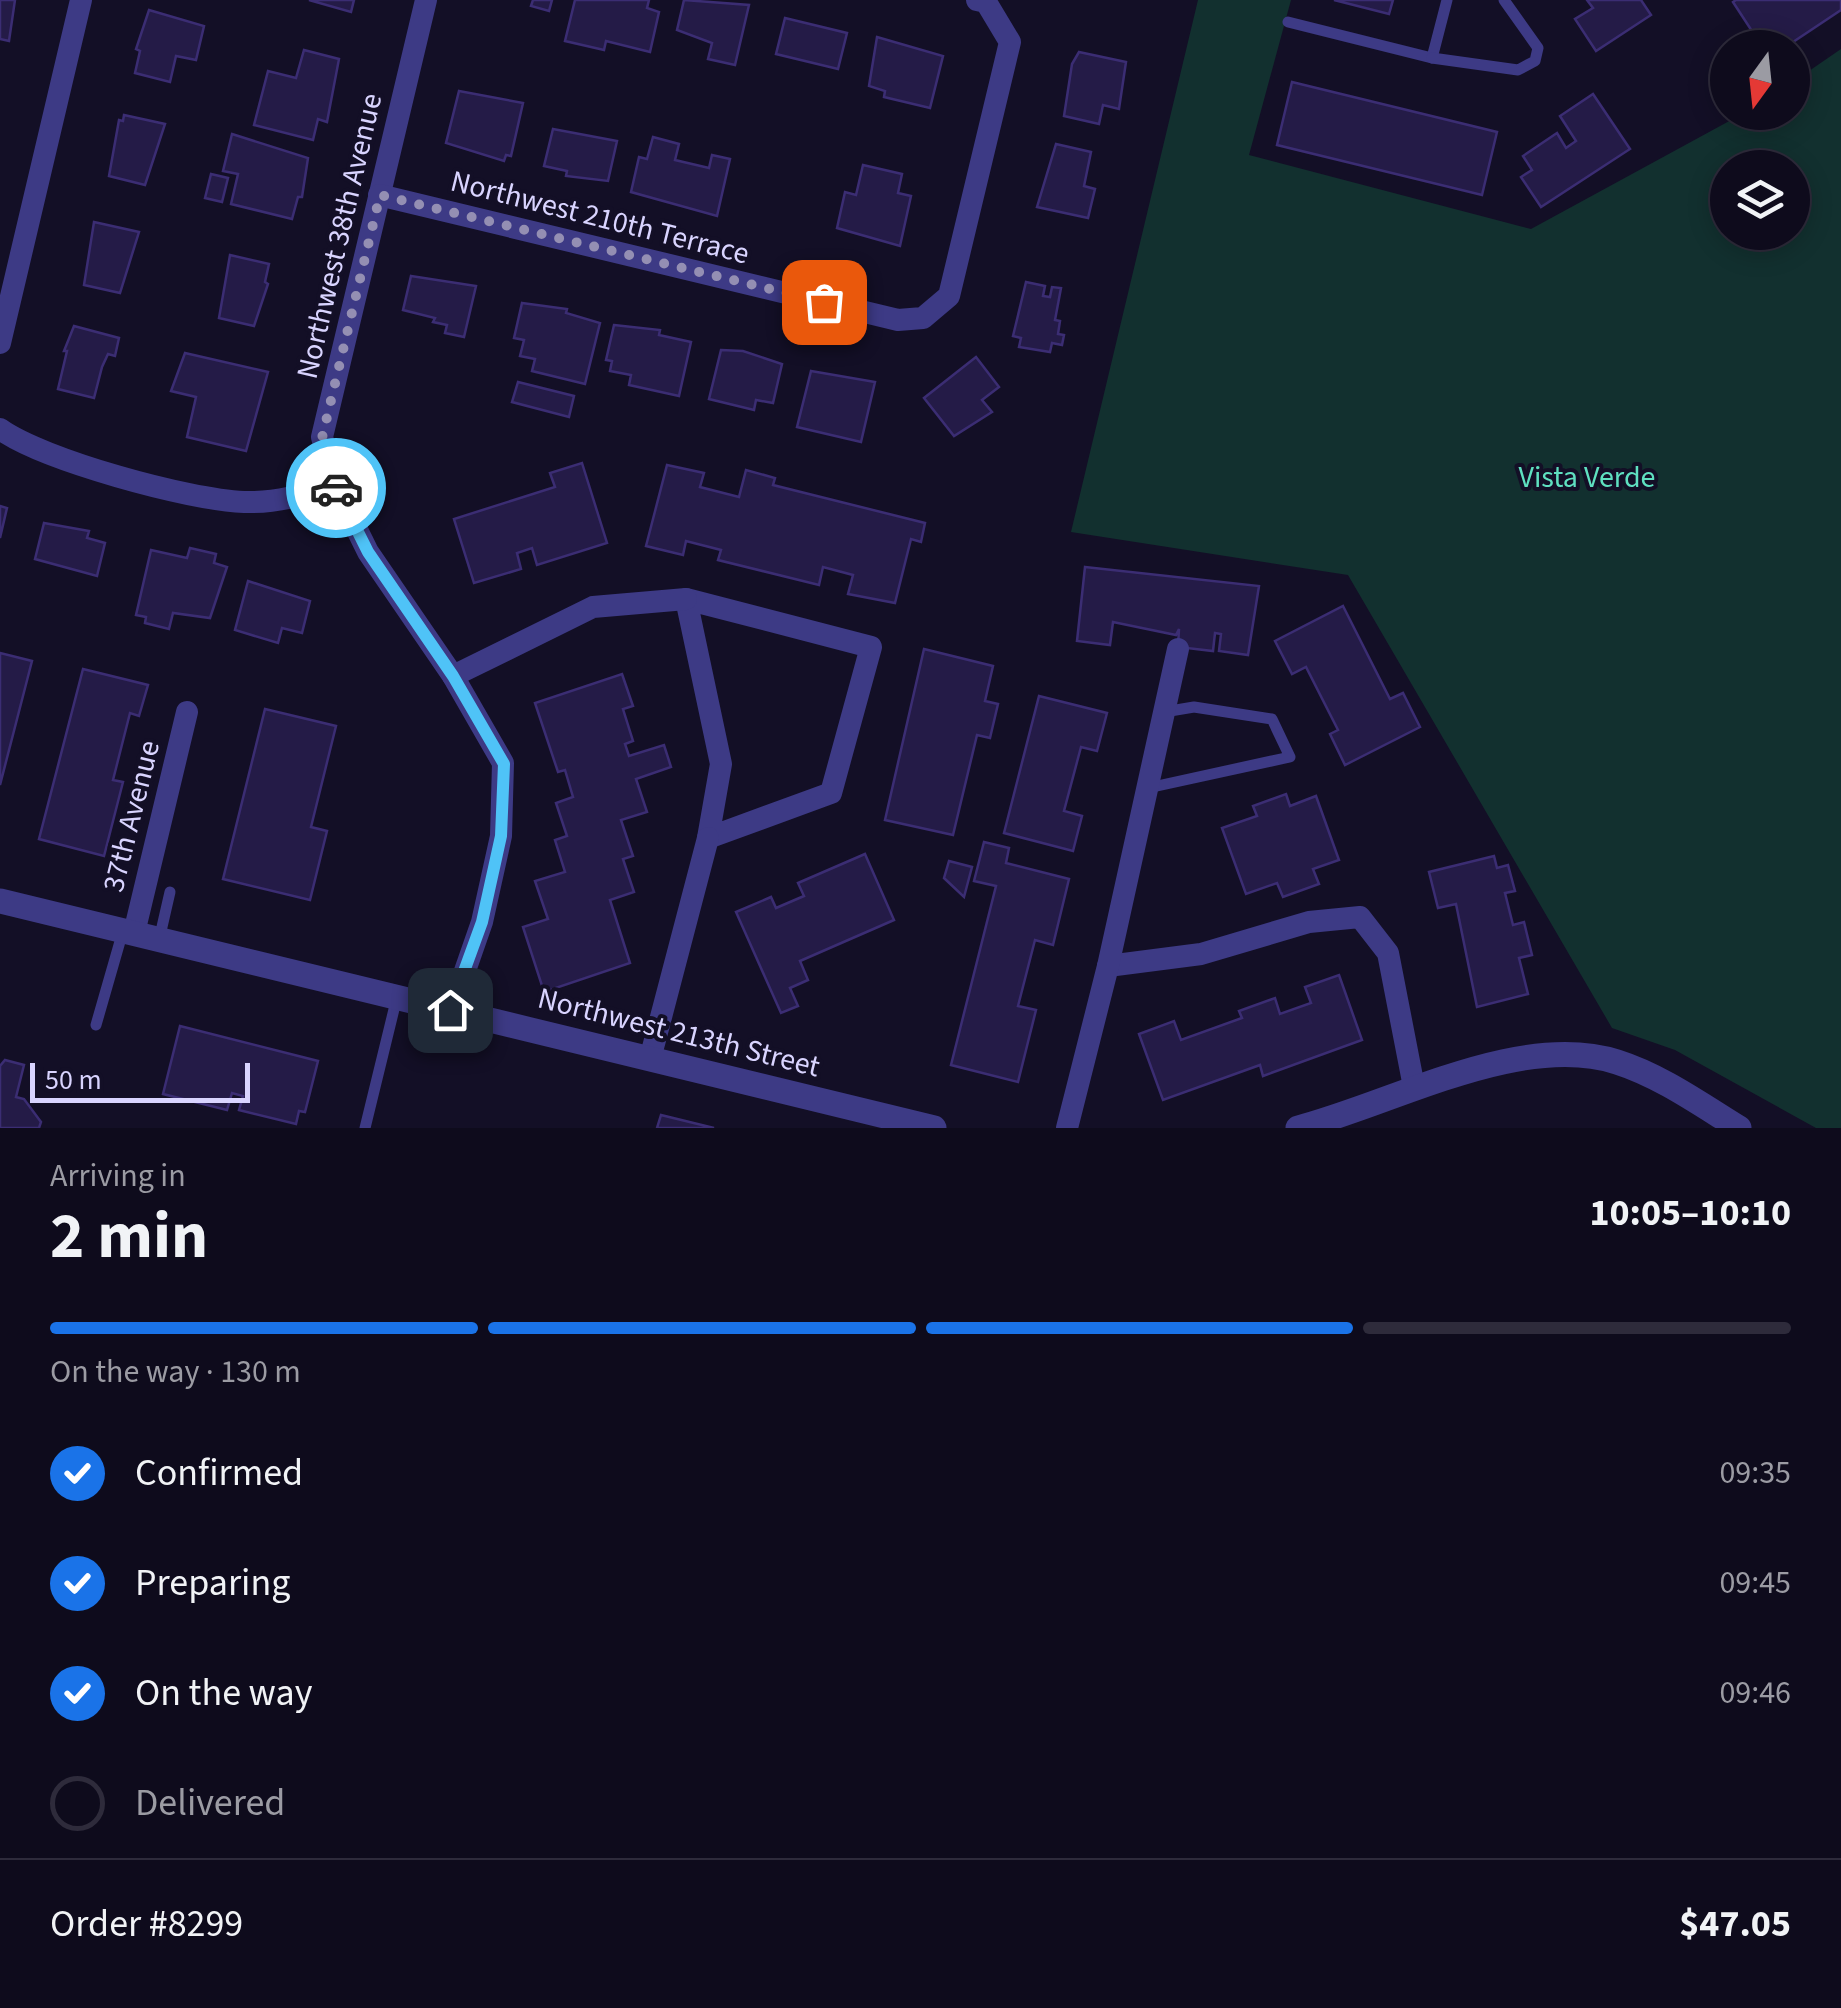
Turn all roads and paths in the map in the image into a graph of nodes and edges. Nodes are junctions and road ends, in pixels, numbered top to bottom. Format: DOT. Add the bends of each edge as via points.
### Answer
graph roads {
  1 [pos="82,0"];
  2 [pos="426,0"];
  3 [pos="1447,0"];
  4 [pos="1504,0"];
  5 [pos="982,1"];
  6 [pos="1288,22"];
  7 [pos="1432,58"];
  8 [pos="380,195"];
  9 [pos="0,343"];
  10 [pos="0,429"];
  11 [pos="334,485"];
  12 [pos="686,599"];
  13 [pos="1178,648"];
  14 [pos="453,676"];
  15 [pos="187,712"];
  16 [pos="1164,712"];
  17 [pos="1148,788"];
  18 [pos="708,838"];
  19 [pos="170,892"];
  20 [pos="0,901"];
  21 [pos="128,932"];
  22 [pos="159,940"];
  23 [pos="1108,966"];
  24 [pos="397,997"];
  25 [pos="450,1010"];
  26 [pos="96,1025"];
  27 [pos="650,1059"];
  28 [pos="1414,1087"];
  29 [pos="365,1128"];
  30 [pos="934,1128"];
  31 [pos="1066,1128"];
  32 [pos="1298,1128"];
  33 [pos="1739,1128"];
  1 -- 9 [label="street"];
  2 -- 8 [label="street, Northwest 38th Avenue"];
  3 -- 7 [label="lane"];
  4 -- 7 [label="lane" via="1538,48 1535,61 1518,70"];
  5 -- 8 [label="street, Northwest 210th Terrace" via="1010,42 948,296 923,318 898,320"];
  6 -- 7 [label="lane"];
  8 -- 11 [label="street, Northwest 38th Avenue" via="322,438"];
  10 -- 11 [label="street" via="20,444 74,462 242,502 289,499"];
  11 -- 14 [label="street, Northwest 38th Avenue" via="368,552"];
  12 -- 14 [label="street" via="593,607"];
  12 -- 18 [label="street" via="721,764"];
  12 -- 18 [label="street" via="872,647 831,793"];
  13 -- 16 [label="street"];
  14 -- 25 [label="street, Northwest 38th Avenue" via="504,764 501,836 482,922"];
  15 -- 21 [label="street, 37th Avenue"];
  16 -- 17 [label="street"];
  16 -- 17 [label="lane" via="1194,707 1272,719 1290,757"];
  17 -- 23 [label="street"];
  18 -- 27 [label="street"];
  19 -- 22 [label="lane"];
  20 -- 21 [label="street, Northwest 213th Street"];
  21 -- 22 [label="street, Northwest 213th Street"];
  21 -- 26 [label="lane"];
  22 -- 24 [label="street, Northwest 213th Street"];
  23 -- 28 [label="street" via="1201,954 1308,922 1360,916 1388,953"];
  23 -- 31 [label="street"];
  24 -- 25 [label="street, Northwest 213th Street"];
  24 -- 29 [label="lane"];
  25 -- 27 [label="street, Northwest 213th Street"];
  27 -- 30 [label="street, Northwest 213th Street"];
  28 -- 32 [label="street"];
  28 -- 33 [label="street" via="1533,1055 1614,1060 1660,1079"];
}
